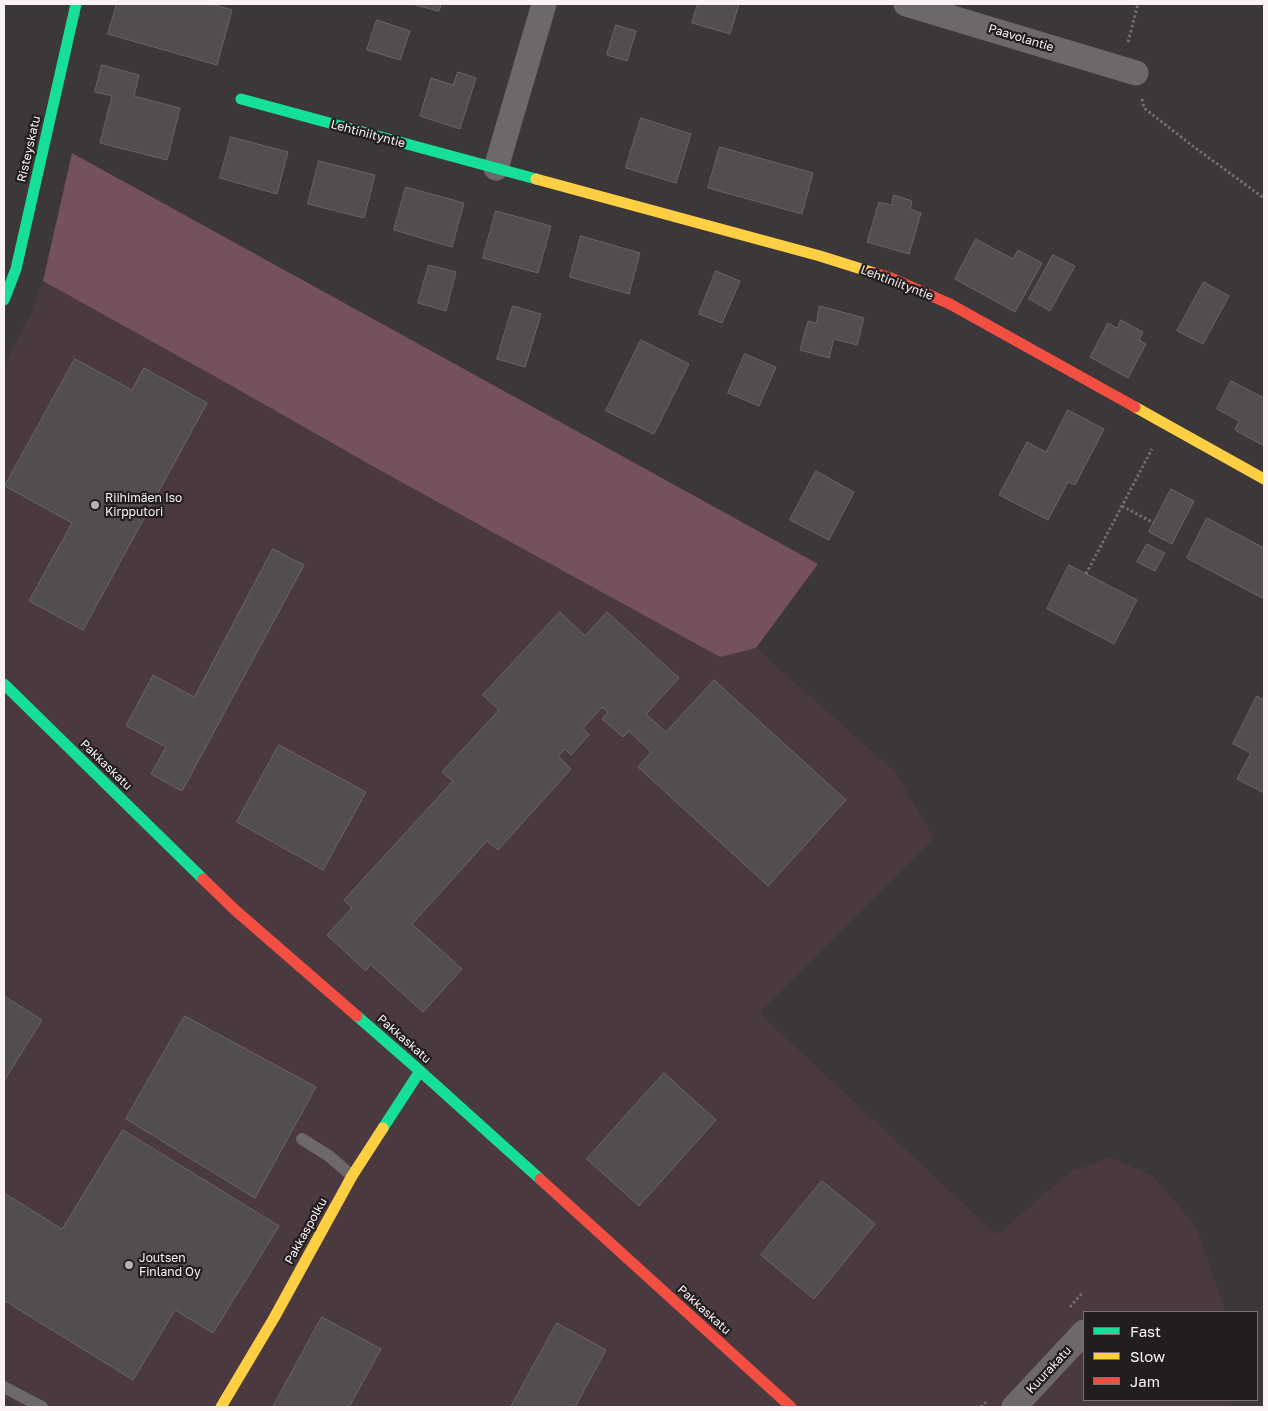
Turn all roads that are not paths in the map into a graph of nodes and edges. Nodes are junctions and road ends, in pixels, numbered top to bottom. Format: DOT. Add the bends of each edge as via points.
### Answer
graph roads {
  1 [pos="76,4"];
  2 [pos="544,4"];
  3 [pos="906,4"];
  4 [pos="1136,73"];
  5 [pos="241,99"];
  6 [pos="496,168"];
  7 [pos="4,300"];
  8 [pos="1264,479"];
  9 [pos="4,684"];
  10 [pos="420,1071"];
  11 [pos="302,1139"];
  12 [pos="352,1176"];
  13 [pos="1083,1333"];
  14 [pos="4,1387"];
  15 [pos="42,1407"];
  16 [pos="221,1407"];
  17 [pos="791,1407"];
  18 [pos="1014,1407"];
  1 -- 7 [label="street, Risteyskatu" via="16,268"];
  2 -- 6 [label="street"];
  3 -- 4 [label="street, Paavolantie"];
  5 -- 6 [label="street, Lehtiniityntie"];
  6 -- 8 [label="street, Lehtiniityntie" via="891,278 950,304"];
  9 -- 10 [label="street, Pakkaskatu" via="235,910"];
  10 -- 12 [label="street, Pakkaspolku"];
  10 -- 17 [label="street, Pakkaskatu"];
  11 -- 12 [label="lane"];
  12 -- 16 [label="street, Pakkaspolku"];
  13 -- 18 [label="street, Kuurakatu"];
  14 -- 15 [label="lane"];
}
